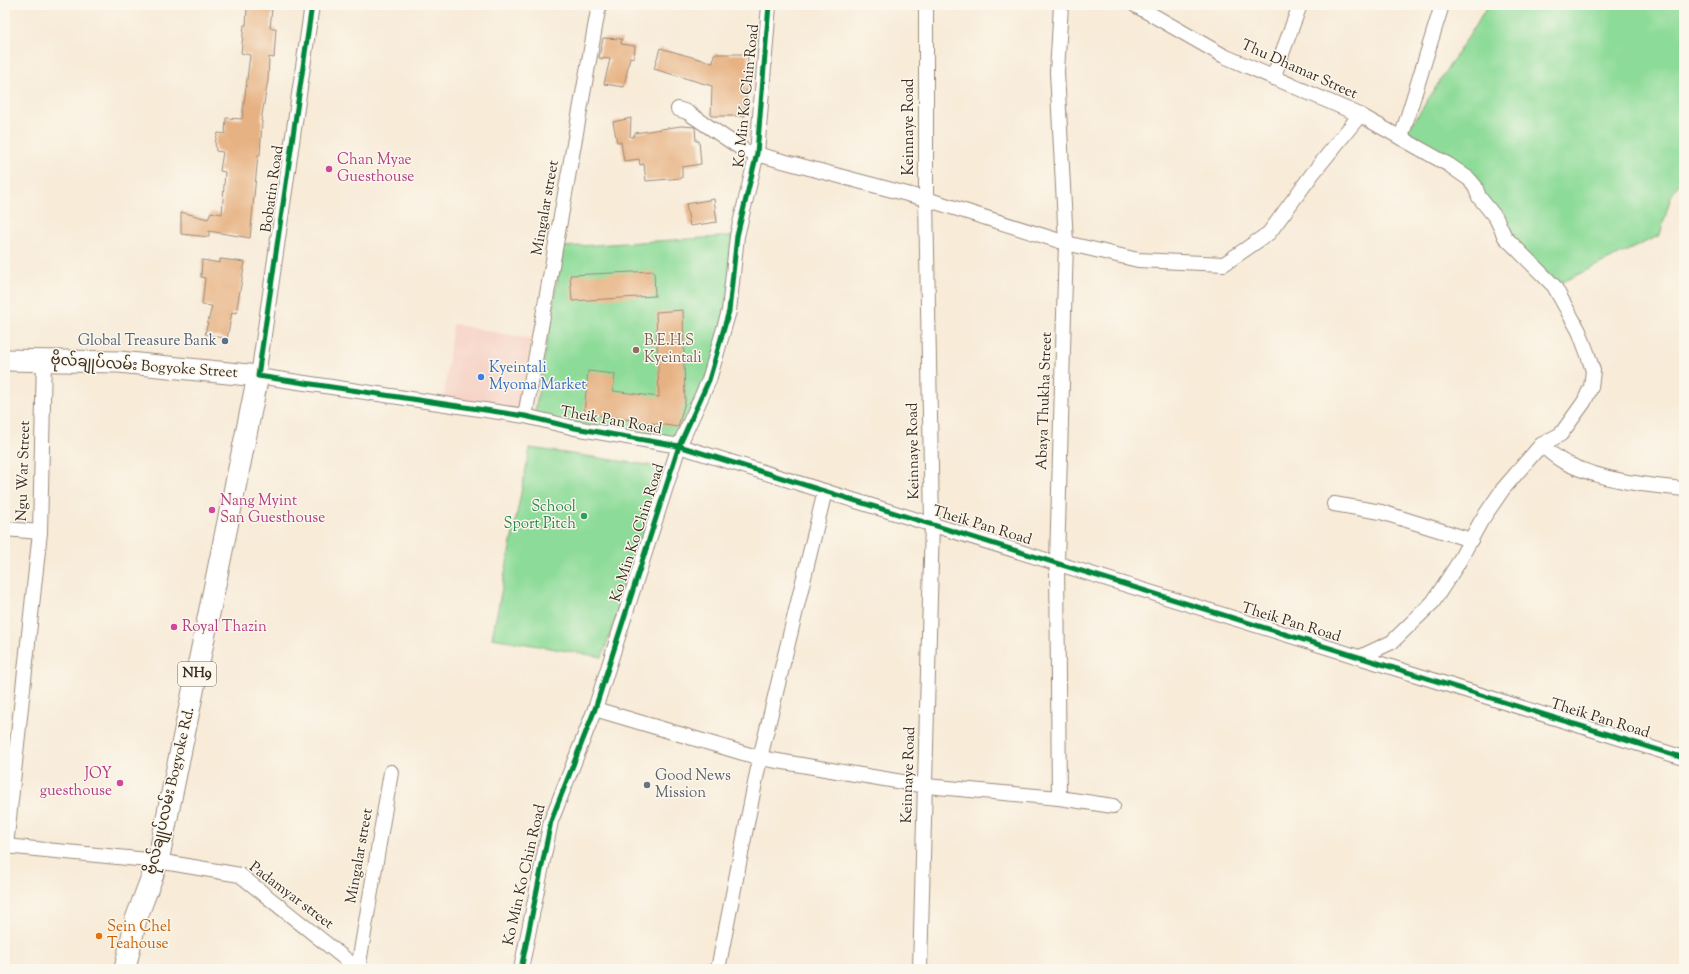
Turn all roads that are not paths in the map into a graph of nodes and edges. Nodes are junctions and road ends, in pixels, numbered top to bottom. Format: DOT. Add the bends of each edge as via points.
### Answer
graph roads {
  1 [pos="312,5"];
  2 [pos="599,5"];
  3 [pos="769,5"];
  4 [pos="926,5"];
  5 [pos="1062,5"];
  6 [pos="1135,5"];
  7 [pos="1300,5"];
  8 [pos="1442,5"];
  9 [pos="1273,78"];
  10 [pos="678,108"];
  11 [pos="1360,115"];
  12 [pos="1401,138"];
  13 [pos="757,152"];
  14 [pos="926,199"];
  15 [pos="1066,243"];
  16 [pos="44,359"];
  17 [pos="5,360"];
  18 [pos="258,376"];
  19 [pos="525,416"];
  20 [pos="1541,445"];
  21 [pos="679,446"];
  22 [pos="1684,489"];
  23 [pos="825,491"];
  24 [pos="1334,504"];
  25 [pos="932,523"];
  26 [pos="5,529"];
  27 [pos="40,532"];
  28 [pos="1471,540"];
  29 [pos="1057,562"];
  30 [pos="1360,657"];
  31 [pos="595,710"];
  32 [pos="760,758"];
  33 [pos="1684,758"];
  34 [pos="391,772"];
  35 [pos="926,786"];
  36 [pos="1059,798"];
  37 [pos="1113,806"];
  38 [pos="5,846"];
  39 [pos="158,861"];
  40 [pos="125,969"];
  41 [pos="358,969"];
  42 [pos="521,969"];
  43 [pos="718,969"];
  44 [pos="920,969"];
  1 -- 18 [label="street, Bobatin Road"];
  2 -- 19 [label="street, Mingalar street"];
  3 -- 13 [label="street, Ko Min Ko Chin Road"];
  4 -- 14 [label="street, Keinnaye Road"];
  5 -- 15 [label="street, Abaya Thukha Street" via="1057,72"];
  6 -- 9 [label="street, Thu Dhamar Street" via="1224,56"];
  7 -- 9 [label="street"];
  8 -- 12 [label="street"];
  9 -- 11 [label="street, Thu Dhamar Street"];
  10 -- 13 [label="street" via="745,151"];
  11 -- 12 [label="street, Thu Dhamar Street"];
  11 -- 15 [label="street" via="1269,233 1224,264 1138,260"];
  12 -- 20 [label="street, Thu Dhamar Street" via="1449,165 1476,186 1505,237 1554,286 1579,332 1593,371 1591,387 1584,402 1561,434"];
  13 -- 14 [label="street"];
  13 -- 21 [label="street, Ko Min Ko Chin Road" via="737,236 729,311 709,380"];
  14 -- 15 [label="street"];
  14 -- 25 [label="street, Keinnaye Road"];
  15 -- 29 [label="street, Abaya Thukha Street"];
  16 -- 17 [label="highway, ဗိုလ်ချုပ်လမ်း Bogyoke Street"];
  16 -- 18 [label="highway, ဗိုလ်ချုပ်လမ်း Bogyoke Street" via="119,362"];
  16 -- 27 [label="street, Ngu War Street"];
  18 -- 19 [label="street, Theik Pan Road"];
  18 -- 39 [label="highway, ဗိုလ်ချုပ်လမ်း Bogyoke Rd. / NH9"];
  19 -- 21 [label="street, Theik Pan Road" via="575,428"];
  20 -- 22 [label="street" via="1565,463 1589,472 1635,484"];
  20 -- 28 [label="street" via="1503,489"];
  21 -- 23 [label="street, Theik Pan Road"];
  21 -- 31 [label="street, Ko Min Ko Chin Road"];
  23 -- 25 [label="street, Theik Pan Road"];
  23 -- 32 [label="street"];
  24 -- 28 [label="street" via="1381,512"];
  25 -- 29 [label="street, Theik Pan Road"];
  25 -- 35 [label="street, Keinnaye Road"];
  26 -- 27 [label="street"];
  27 -- 38 [label="street, Ngu War Street"];
  28 -- 30 [label="street" via="1433,602 1392,642"];
  29 -- 30 [label="street, Theik Pan Road"];
  29 -- 36 [label="street, Abaya Thukha Street"];
  30 -- 33 [label="street, Theik Pan Road"];
  31 -- 32 [label="street"];
  31 -- 42 [label="street, Ko Min Ko Chin Road" via="551,821"];
  32 -- 35 [label="street"];
  32 -- 43 [label="street"];
  34 -- 41 [label="street, Mingalar street"];
  35 -- 36 [label="street"];
  35 -- 44 [label="street, Keinnaye Road"];
  36 -- 37 [label="street"];
  38 -- 39 [label="street, Padamyar street"];
  39 -- 40 [label="highway, ဗိုလ်ချုပ်လမ်း Bogyoke Rd. / NH9" via="136,919"];
  39 -- 41 [label="street, Padamyar street" via="240,875"];
}
